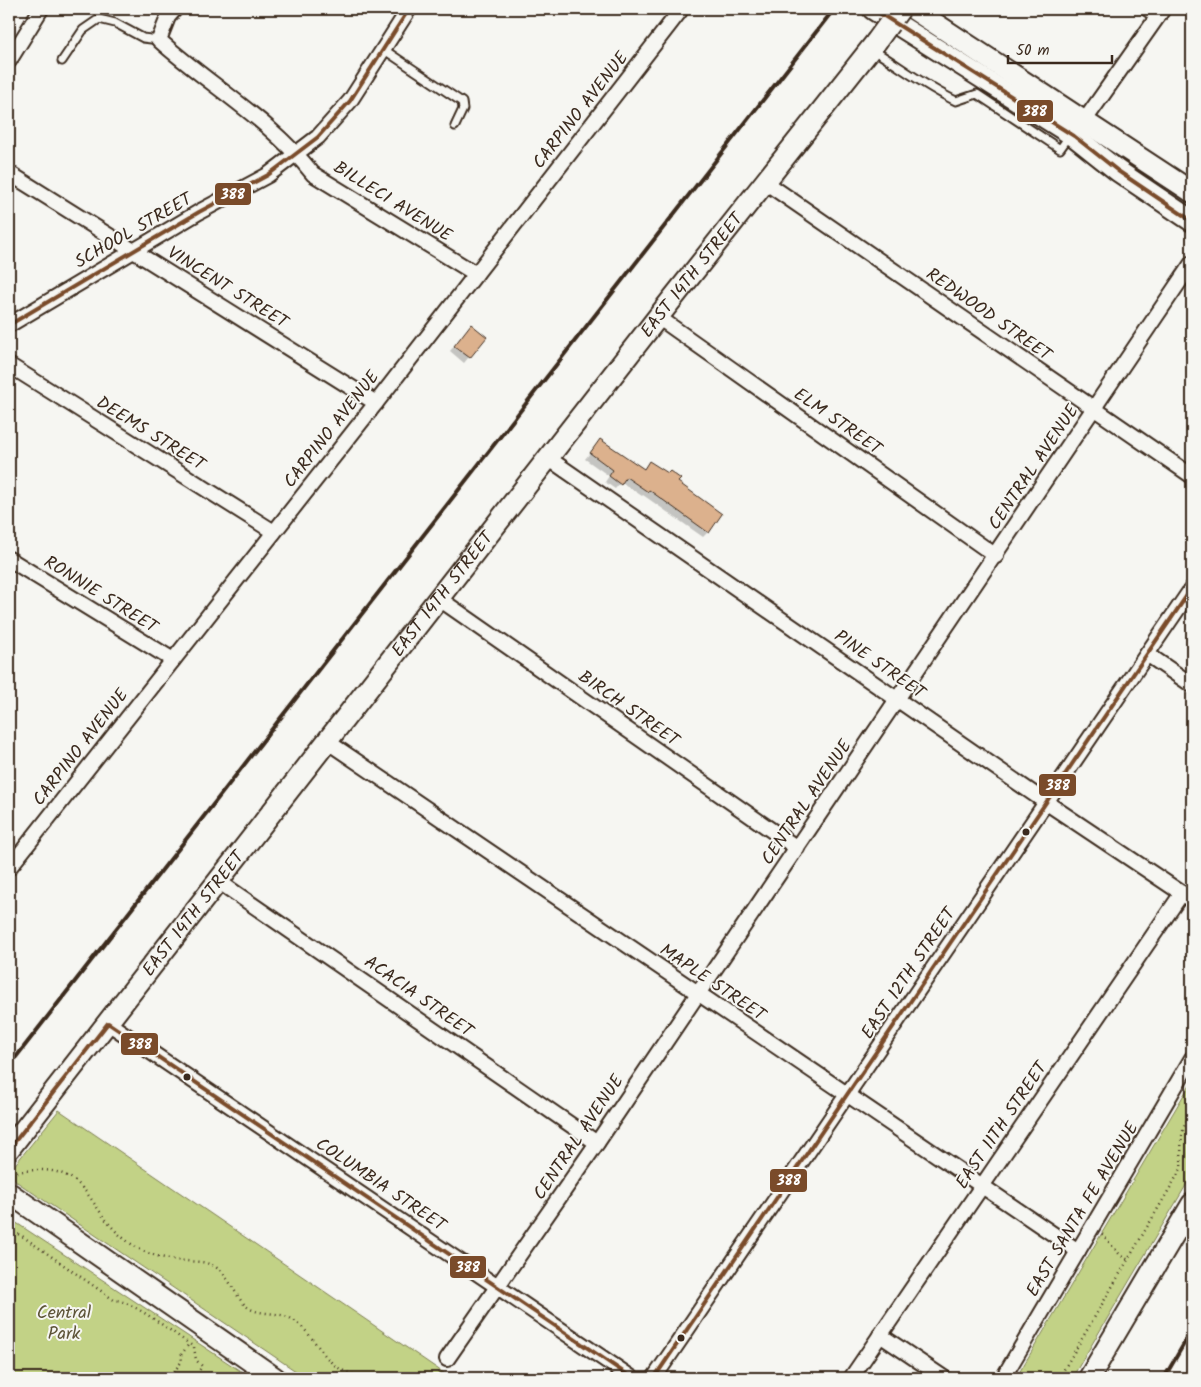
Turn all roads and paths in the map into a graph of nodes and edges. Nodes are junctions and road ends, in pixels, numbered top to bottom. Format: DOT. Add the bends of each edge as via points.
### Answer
graph roads {
  1 [pos="41,9"];
  2 [pos="175,9"];
  3 [pos="409,9"];
  4 [pos="872,9"];
  5 [pos="900,9"];
  6 [pos="913,9"];
  7 [pos="679,10"];
  8 [pos="1156,11"];
  9 [pos="159,40"];
  10 [pos="873,45"];
  11 [pos="383,49"];
  12 [pos="9,61"];
  13 [pos="62,61"];
  14 [pos="1085,120"];
  15 [pos="456,126"];
  16 [pos="1070,134"];
  17 [pos="297,153"];
  18 [pos="9,173"];
  19 [pos="765,182"];
  20 [pos="1192,192"];
  21 [pos="1192,221"];
  22 [pos="134,250"];
  23 [pos="1192,262"];
  24 [pos="476,274"];
  25 [pos="658,317"];
  26 [pos="9,325"];
  27 [pos="9,365"];
  28 [pos="376,403"];
  29 [pos="1094,409"];
  30 [pos="548,458"];
  31 [pos="1192,476"];
  32 [pos="274,532"];
  33 [pos="996,556"];
  34 [pos="9,559"];
  35 [pos="1192,588"];
  36 [pos="438,598"];
  37 [pos="1147,654"];
  38 [pos="173,660"];
  39 [pos="1192,685"];
  40 [pos="898,699"];
  41 [pos="328,742"];
  42 [pos="1047,803"];
  43 [pos="797,848"];
  44 [pos="9,868"];
  45 [pos="218,881"];
  46 [pos="1187,897"];
  47 [pos="697,995"];
  48 [pos="108,1023"];
  49 [pos="1192,1058"];
  50 [pos="846,1096"];
  51 [pos="1192,1114"];
  52 [pos="598,1143"];
  53 [pos="9,1149"];
  54 [pos="12,1173"];
  55 [pos="981,1187"];
  56 [pos="9,1193"];
  57 [pos="1192,1204"];
  58 [pos="9,1209"];
  59 [pos="38,1214"];
  60 [pos="1094,1225"];
  61 [pos="9,1230"];
  62 [pos="1078,1252"];
  63 [pos="1129,1260"];
  64 [pos="498,1286"];
  65 [pos="880,1335"];
  66 [pos="189,1344"];
  67 [pos="446,1359"];
  68 [pos="173,1373"];
  69 [pos="170,1378"];
  70 [pos="180,1378"];
  71 [pos="195,1378"];
  72 [pos="275,1378"];
  73 [pos="365,1378"];
  74 [pos="632,1378"];
  75 [pos="654,1378"];
  76 [pos="851,1378"];
  77 [pos="944,1378"];
  78 [pos="1003,1378"];
  79 [pos="1059,1378"];
  80 [pos="1089,1378"];
  1 -- 12 [label="street"];
  2 -- 9 [label="street" via="168,17"];
  3 -- 11 [label="street, SCHOOL STREET"];
  4 -- 16 [label="street"];
  5 -- 10 [label="street, EAST 14TH STREET, bridge"];
  6 -- 14 [label="street"];
  7 -- 24 [label="street, CARPINO AVENUE"];
  8 -- 14 [label="street"];
  9 -- 13 [label="lane" via="143,38 115,23 99,19 82,30"];
  9 -- 17 [label="street, BILLECI AVENUE"];
  10 -- 16 [label="lane" via="932,90 956,101 977,94 1060,149"];
  10 -- 19 [label="street, EAST 14TH STREET"];
  11 -- 15 [label="lane" via="462,102 463,109"];
  11 -- 17 [label="street, SCHOOL STREET" via="350,101 318,137"];
  14 -- 20 [label="street"];
  16 -- 21 [label="street"];
  17 -- 22 [label="street, SCHOOL STREET" via="268,175"];
  17 -- 24 [label="street, BILLECI AVENUE" via="313,174"];
  18 -- 22 [label="street, VINCENT STREET"];
  19 -- 25 [label="street, EAST 14TH STREET"];
  19 -- 29 [label="street, REDWOOD STREET"];
  22 -- 26 [label="street, SCHOOL STREET"];
  22 -- 28 [label="street, VINCENT STREET"];
  23 -- 29 [label="street, CENTRAL AVENUE"];
  24 -- 28 [label="street, CARPINO AVENUE"];
  25 -- 30 [label="street, EAST 14TH STREET"];
  25 -- 33 [label="street, ELM STREET"];
  27 -- 32 [label="street, DEEMS STREET"];
  28 -- 32 [label="street, CARPINO AVENUE"];
  29 -- 31 [label="street, REDWOOD STREET"];
  29 -- 33 [label="street, CENTRAL AVENUE"];
  30 -- 36 [label="street, EAST 14TH STREET"];
  30 -- 40 [label="street, PINE STREET"];
  32 -- 38 [label="street, CARPINO AVENUE"];
  33 -- 40 [label="street, CENTRAL AVENUE"];
  34 -- 38 [label="street, RONNIE STREET"];
  35 -- 37 [label="street, EAST 12TH STREET"];
  36 -- 41 [label="street, EAST 14TH STREET"];
  36 -- 43 [label="street, BIRCH STREET"];
  37 -- 39 [label="street"];
  37 -- 42 [label="street, EAST 12TH STREET"];
  38 -- 44 [label="street, CARPINO AVENUE"];
  40 -- 42 [label="street, PINE STREET"];
  40 -- 43 [label="street, CENTRAL AVENUE"];
  41 -- 45 [label="street, EAST 14TH STREET"];
  41 -- 47 [label="street, MAPLE STREET"];
  42 -- 46 [label="street, PINE STREET"];
  42 -- 50 [label="street, EAST 12TH STREET"];
  43 -- 47 [label="street, CENTRAL AVENUE"];
  45 -- 48 [label="street, EAST 14TH STREET"];
  45 -- 52 [label="street, ACACIA STREET"];
  46 -- 55 [label="street, EAST 11TH STREET"];
  47 -- 50 [label="street, MAPLE STREET"];
  47 -- 52 [label="street, CENTRAL AVENUE"];
  48 -- 53 [label="street, EAST 14TH STREET"];
  48 -- 64 [label="street, COLUMBIA STREET"];
  49 -- 60 [label="street, EAST SANTA FE AVENUE"];
  50 -- 55 [label="street, MAPLE STREET"];
  50 -- 75 [label="street, EAST 12TH STREET"];
  51 -- 63 [label="path" via="1182,1133 1181,1168"];
  52 -- 64 [label="street, CENTRAL AVENUE"];
  54 -- 73 [label="path" via="56,1170 73,1179 136,1248 161,1257 210,1264 220,1271 248,1308 288,1317 299,1324 332,1364"];
  55 -- 62 [label="street, MAPLE STREET"];
  55 -- 65 [label="street, EAST 11TH STREET"];
  56 -- 59 [label="street"];
  57 -- 80 [label="street"];
  58 -- 59 [label="street"];
  59 -- 72 [label="street"];
  60 -- 62 [label="street, EAST SANTA FE AVENUE"];
  60 -- 63 [label="path"];
  61 -- 66 [label="path" via="114,1300 123,1300"];
  62 -- 78 [label="street, EAST SANTA FE AVENUE"];
  63 -- 79 [label="path"];
  64 -- 67 [label="street, CENTRAL AVENUE"];
  64 -- 74 [label="street, COLUMBIA STREET"];
  65 -- 76 [label="street, EAST 11TH STREET"];
  65 -- 77 [label="street"];
  66 -- 68 [label="path"];
  66 -- 71 [label="path" via="194,1347 196,1360 202,1366"];
  68 -- 69 [label="path"];
  68 -- 70 [label="path"];
}
